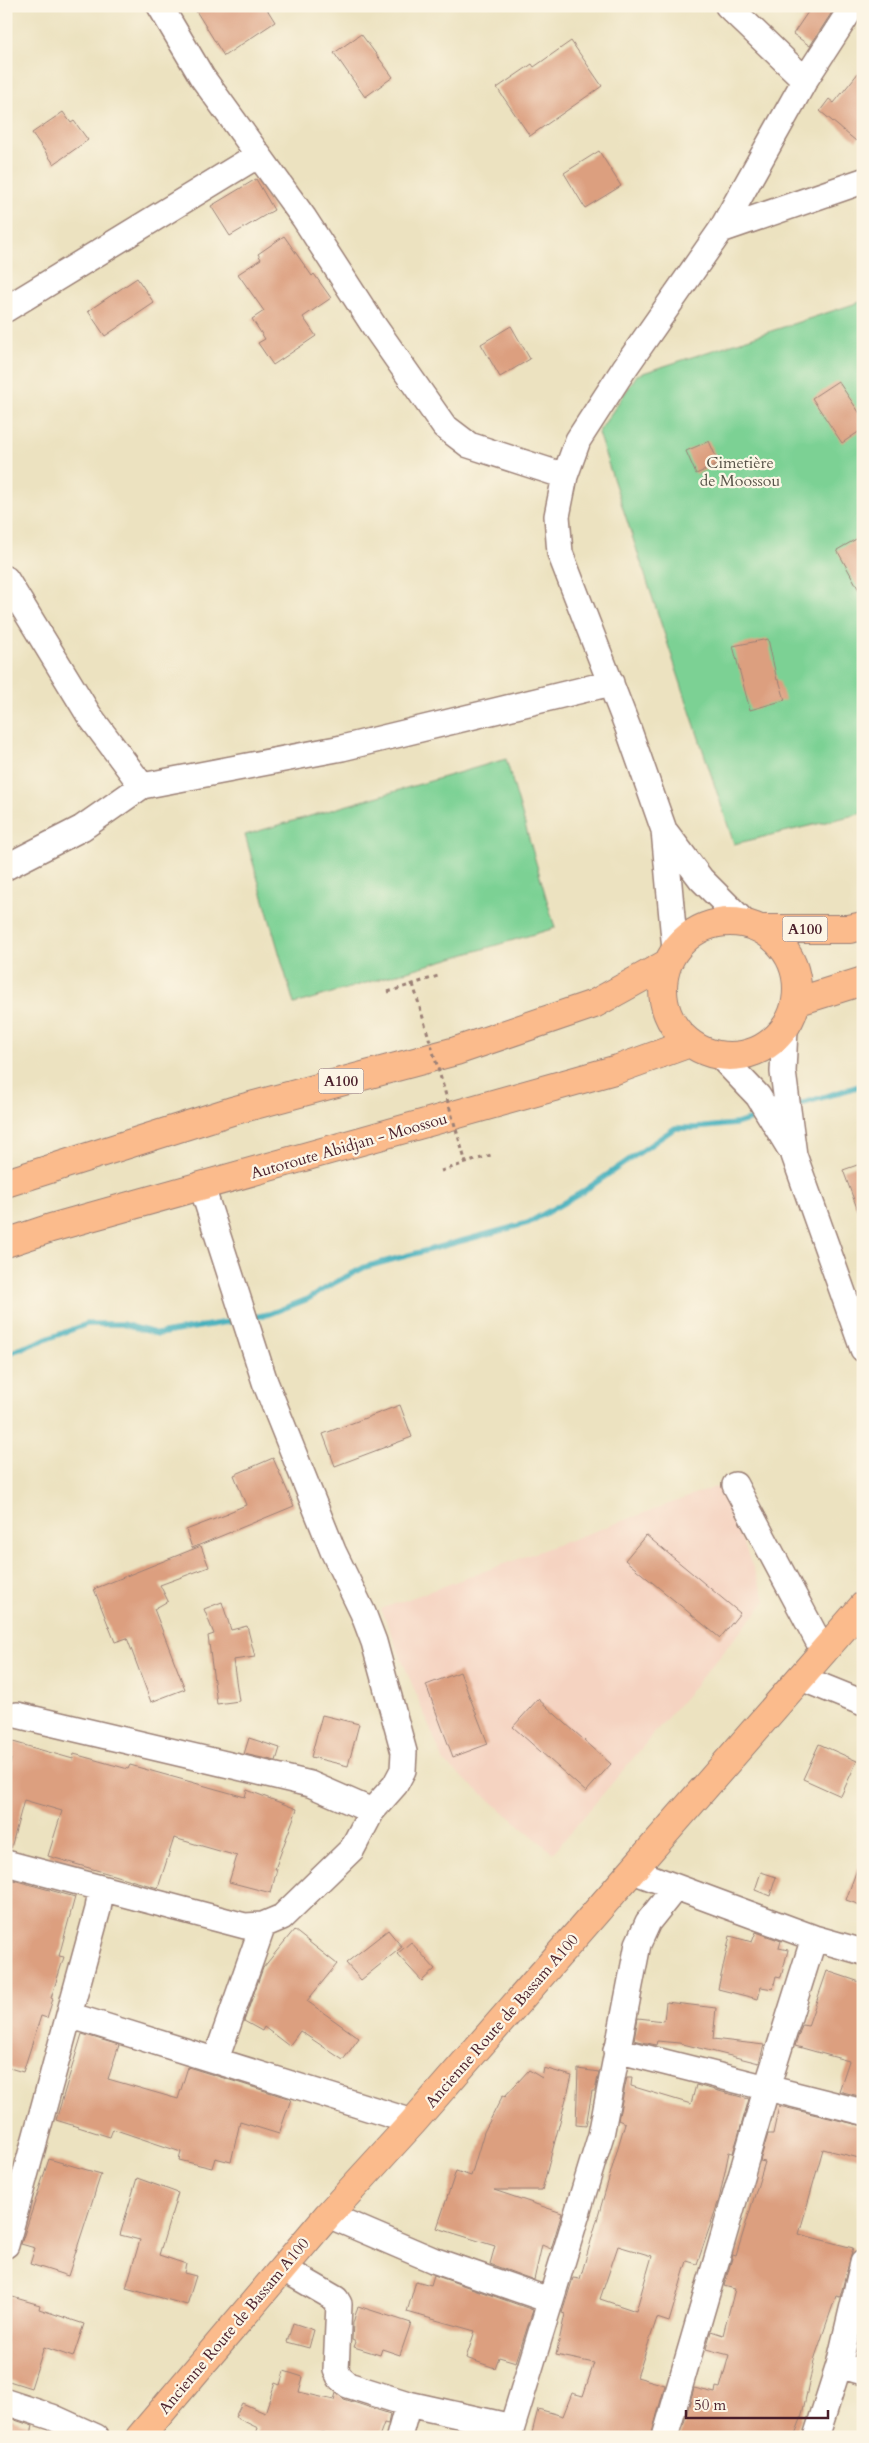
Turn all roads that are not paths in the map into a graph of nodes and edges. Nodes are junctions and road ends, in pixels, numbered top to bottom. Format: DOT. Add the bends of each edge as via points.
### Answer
graph roads {
  1 [pos="160,6"];
  2 [pos="728,6"];
  3 [pos="853,6"];
  4 [pos="805,80"];
  5 [pos="258,155"];
  6 [pos="863,181"];
  7 [pos="721,230"];
  8 [pos="6,310"];
  9 [pos="565,476"];
  10 [pos="6,580"];
  11 [pos="611,682"];
  12 [pos="142,786"];
  13 [pos="664,830"];
  14 [pos="6,867"];
  15 [pos="753,926"];
  16 [pos="863,926"];
  17 [pos="672,956"];
  18 [pos="863,980"];
  19 [pos="796,1002"];
  20 [pos="785,1028"];
  21 [pos="690,1043"];
  22 [pos="719,1055"];
  23 [pos="794,1155"];
  24 [pos="6,1183"];
  25 [pos="202,1187"];
  26 [pos="6,1243"];
  27 [pos="863,1349"];
  28 [pos="735,1485"];
  29 [pos="863,1606"];
  30 [pos="824,1652"];
  31 [pos="801,1678"];
  32 [pos="863,1703"];
  33 [pos="17,1715"];
  34 [pos="372,1811"];
  35 [pos="6,1864"];
  36 [pos="633,1871"];
  37 [pos="676,1887"];
  38 [pos="101,1888"];
  39 [pos="263,1925"];
  40 [pos="814,1938"];
  41 [pos="863,1952"];
  42 [pos="69,2015"];
  43 [pos="616,2050"];
  44 [pos="216,2059"];
  45 [pos="767,2087"];
  46 [pos="863,2112"];
  47 [pos="413,2122"];
  48 [pos="328,2215"];
  49 [pos="6,2245"];
  50 [pos="863,2263"];
  51 [pos="284,2269"];
  52 [pos="549,2300"];
  53 [pos="839,2365"];
  54 [pos="863,2372"];
  55 [pos="6,2402"];
  56 [pos="408,2404"];
  57 [pos="511,2432"];
  58 [pos="96,2437"];
  59 [pos="140,2437"];
  60 [pos="399,2437"];
  61 [pos="665,2437"];
  62 [pos="816,2437"];
  1 -- 5 [label="street" via="202,77"];
  2 -- 4 [label="street"];
  3 -- 4 [label="street"];
  4 -- 7 [label="street"];
  5 -- 8 [label="street"];
  5 -- 9 [label="street" via="444,426 469,445"];
  6 -- 7 [label="street"];
  7 -- 9 [label="street" via="578,440"];
  9 -- 11 [label="street" via="557,516 560,553"];
  10 -- 12 [label="street" via="89,715"];
  11 -- 12 [label="street" via="342,748"];
  11 -- 13 [label="street"];
  12 -- 14 [label="street" via="82,828"];
  13 -- 15 [label="street" via="700,879"];
  13 -- 17 [label="street"];
  15 -- 16 [label="main road, A100" via="849,929"];
  15 -- 17 [label="main road" via="726,922 707,926 689,936"];
  15 -- 19 [label="main road" via="778,942 790,959 797,980"];
  17 -- 21 [label="main road" via="663,984 665,1006 674,1027"];
  17 -- 24 [label="main road, A100" via="594,1004 456,1051 232,1111"];
  18 -- 19 [label="main road"];
  19 -- 20 [label="main road"];
  20 -- 22 [label="main road" via="756,1051 737,1056"];
  20 -- 23 [label="street" via="784,1072"];
  21 -- 22 [label="main road"];
  21 -- 25 [label="main road, Autoroute Abidjan - Moossou" via="618,1068"];
  22 -- 23 [label="street" via="758,1096"];
  23 -- 27 [label="street"];
  25 -- 26 [label="main road, Autoroute Abidjan - Moossou"];
  25 -- 34 [label="street" via="268,1390 329,1542 363,1613 382,1667 404,1752 403,1770 395,1785"];
  28 -- 30 [label="street"];
  29 -- 30 [label="main road, Ancienne Route de Bassam A100"];
  30 -- 31 [label="main road, Ancienne Route de Bassam A100"];
  31 -- 32 [label="street"];
  31 -- 36 [label="main road, Ancienne Route de Bassam A100"];
  33 -- 34 [label="street" via="310,1784"];
  34 -- 39 [label="street" via="352,1849 282,1917"];
  35 -- 38 [label="street"];
  36 -- 37 [label="street"];
  36 -- 47 [label="main road, Ancienne Route de Bassam A100"];
  37 -- 40 [label="street"];
  37 -- 43 [label="street" via="648,1922 638,1944"];
  38 -- 39 [label="street" via="245,1926"];
  38 -- 42 [label="street"];
  39 -- 44 [label="street"];
  40 -- 41 [label="street"];
  40 -- 45 [label="street"];
  42 -- 44 [label="street"];
  42 -- 49 [label="street"];
  43 -- 45 [label="street"];
  43 -- 52 [label="street" via="601,2135"];
  44 -- 47 [label="street"];
  45 -- 46 [label="street"];
  45 -- 61 [label="street"];
  47 -- 48 [label="main road, Ancienne Route de Bassam A100"];
  48 -- 51 [label="main road, Ancienne Route de Bassam A100"];
  48 -- 52 [label="street" via="434,2260"];
  50 -- 53 [label="street"];
  51 -- 56 [label="street" via="336,2299 339,2304 336,2370 340,2378 348,2385"];
  51 -- 59 [label="main road, Ancienne Route de Bassam A100"];
  52 -- 57 [label="street"];
  53 -- 54 [label="street"];
  53 -- 62 [label="street"];
  55 -- 58 [label="street" via="52,2417"];
  56 -- 57 [label="street"];
  56 -- 60 [label="street"];
}
